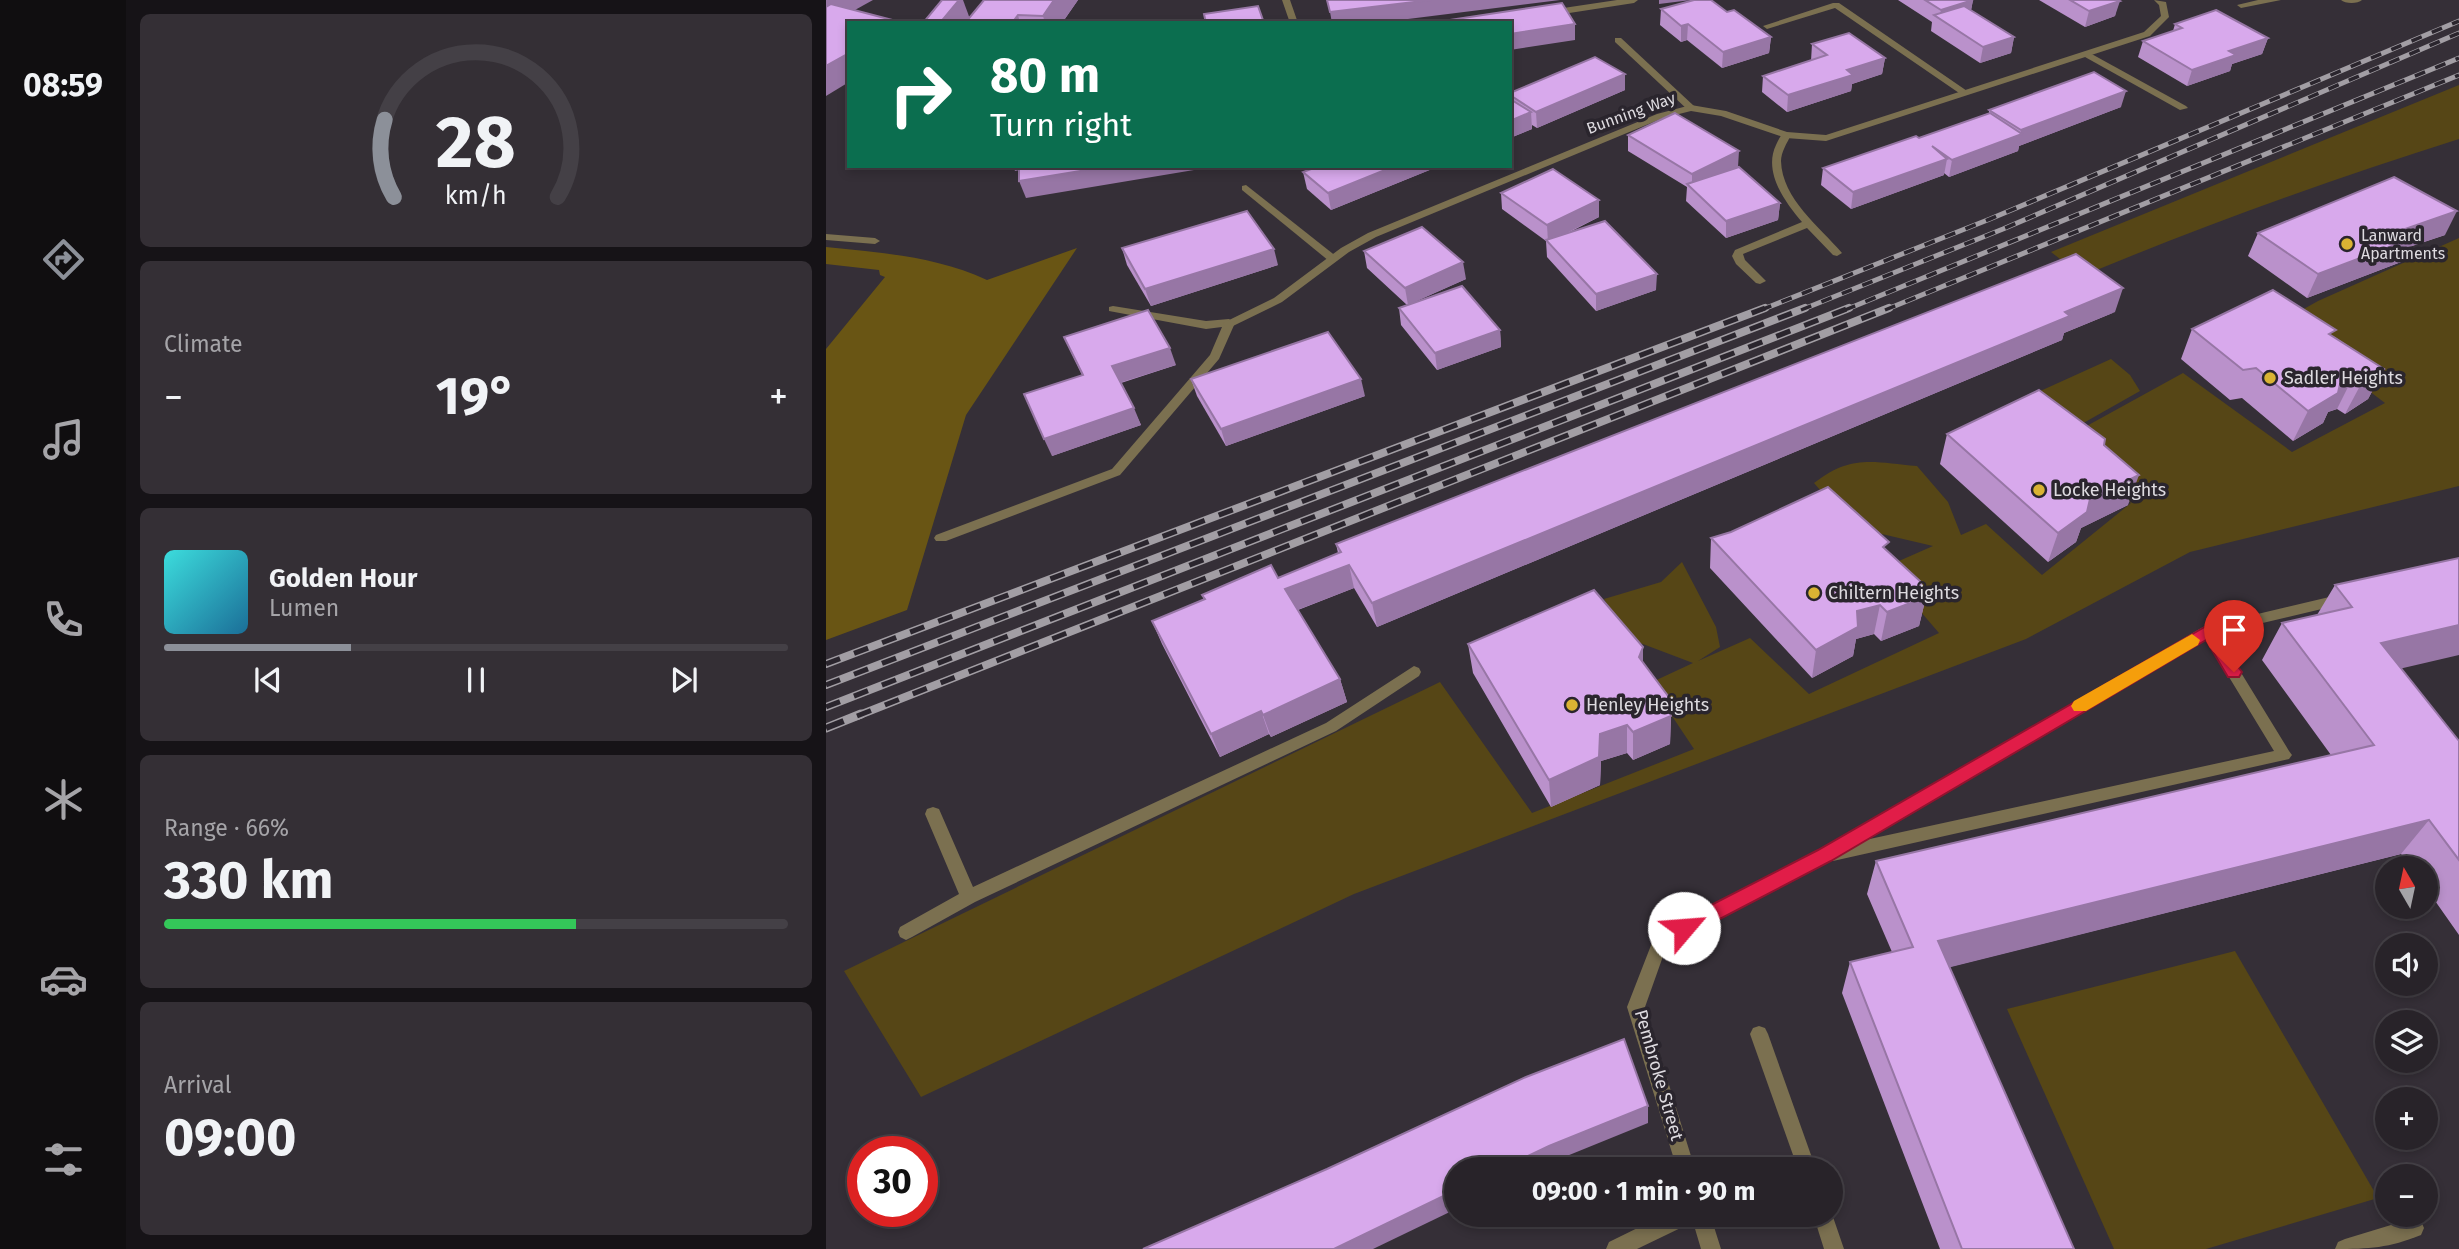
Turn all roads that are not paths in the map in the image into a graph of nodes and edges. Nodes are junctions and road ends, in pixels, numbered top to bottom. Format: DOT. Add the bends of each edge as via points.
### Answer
graph roads {
  1 [pos="1286,0"];
  2 [pos="1634,0"];
  3 [pos="2158,0"];
  4 [pos="2277,0"];
  5 [pos="2344,0"];
  6 [pos="2358,0"];
  7 [pos="2241,5"];
  8 [pos="1542,15"];
  9 [pos="1293,21"];
  10 [pos="1766,26"];
  11 [pos="1618,40"];
  12 [pos="2088,55"];
  13 [pos="1965,93"];
  14 [pos="1691,108"];
  15 [pos="2183,108"];
  16 [pos="1786,135"];
  17 [pos="1246,188"];
  18 [pos="1807,224"];
  19 [pos="826,237"];
  20 [pos="875,241"];
  21 [pos="1837,253"];
  22 [pos="1333,259"];
  23 [pos="1760,281"];
  24 [pos="1112,309"];
  25 [pos="1229,323"];
  26 [pos="942,538"];
  27 [pos="2353,596"];
  28 [pos="2208,631"];
  29 [pos="1414,672"];
  30 [pos="933,814"];
  31 [pos="1825,856"];
  32 [pos="969,897"];
  33 [pos="906,932"];
  34 [pos="1759,1034"];
  35 [pos="1682,1157"];
  36 [pos="1803,1157"];
  37 [pos="1661,1227"];
  38 [pos="1704,1227"];
  39 [pos="1826,1227"];
  40 [pos="2414,1228"];
  41 [pos="1616,1249"];
  42 [pos="1710,1249"];
  43 [pos="1834,1249"];
  44 [pos="2345,1249"];
  1 -- 9 [label="street"];
  2 -- 8 [label="street"];
  3 -- 12 [label="street, Bunning Way" via="2165,17 2147,34"];
  4 -- 7 [label="street"];
  5 -- 6 [label="street"];
  10 -- 13 [label="street" via="1836,5"];
  11 -- 14 [label="street"];
  12 -- 13 [label="street, Bunning Way"];
  12 -- 15 [label="street"];
  13 -- 16 [label="street, Bunning Way" via="1826,138"];
  14 -- 16 [label="street, Bunning Way" via="1723,113"];
  14 -- 22 [label="street, Bunning Way" via="1660,116 1372,235"];
  16 -- 18 [label="street" via="1776,161 1781,180"];
  17 -- 22 [label="street"];
  18 -- 21 [label="street"];
  18 -- 23 [label="street" via="1739,252 1740,262"];
  19 -- 20 [label="street"];
  22 -- 25 [label="street, Bunning Way" via="1278,300"];
  24 -- 25 [label="street" via="1206,326"];
  25 -- 26 [label="street" via="1215,356 1116,471"];
  27 -- 28 [label="street, Pembroke Street"];
  28 -- 31 [label="street, Pembroke Street"];
  28 -- 31 [label="street" via="2284,755"];
  29 -- 32 [label="street" via="1331,727"];
  30 -- 32 [label="street"];
  31 -- 35 [label="street, Pembroke Street" via="1661,940 1636,1007"];
  32 -- 33 [label="street"];
  34 -- 36 [label="street"];
  37 -- 41 [label="street"];
  38 -- 42 [label="street"];
  39 -- 43 [label="street"];
  40 -- 44 [label="street"];
}
